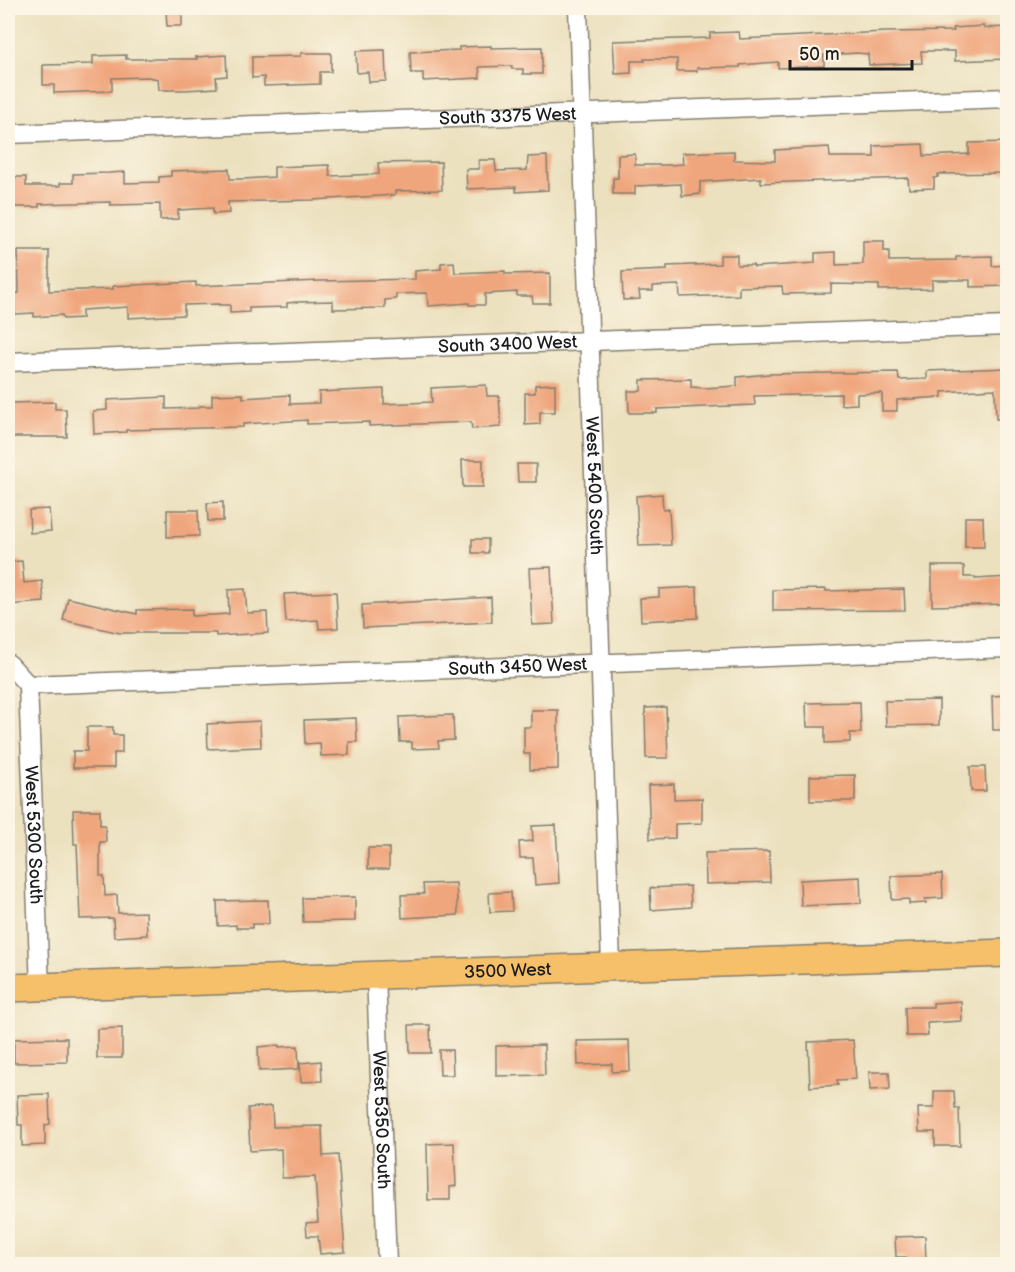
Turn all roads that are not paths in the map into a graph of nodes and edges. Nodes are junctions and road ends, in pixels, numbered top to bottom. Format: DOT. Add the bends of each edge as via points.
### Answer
graph roads {
  1 [pos="578,8"];
  2 [pos="1008,98"];
  3 [pos="581,112"];
  4 [pos="8,135"];
  5 [pos="1008,326"];
  6 [pos="589,341"];
  7 [pos="8,362"];
  8 [pos="1008,648"];
  9 [pos="601,663"];
  10 [pos="9,664"];
  11 [pos="28,685"];
  12 [pos="1008,953"];
  13 [pos="611,965"];
  14 [pos="375,974"];
  15 [pos="39,987"];
  16 [pos="8,988"];
  17 [pos="387,1264"];
  1 -- 3 [label="street, West 5400 South"];
  2 -- 3 [label="street, South 3375 West"];
  3 -- 4 [label="street, South 3375 West"];
  3 -- 6 [label="street, West 5400 South"];
  5 -- 6 [label="street, South 3400 West"];
  6 -- 7 [label="street, South 3400 West"];
  6 -- 9 [label="street, West 5400 South"];
  8 -- 9 [label="street, South 3450 West"];
  9 -- 11 [label="street, South 3450 West"];
  9 -- 13 [label="street, West 5400 South"];
  10 -- 11 [label="street"];
  11 -- 15 [label="street, West 5300 South"];
  12 -- 13 [label="main road, 3500 West"];
  13 -- 14 [label="main road, 3500 West"];
  14 -- 15 [label="main road, 3500 West"];
  14 -- 17 [label="street, West 5350 South"];
  15 -- 16 [label="main road, 3500 West"];
}
